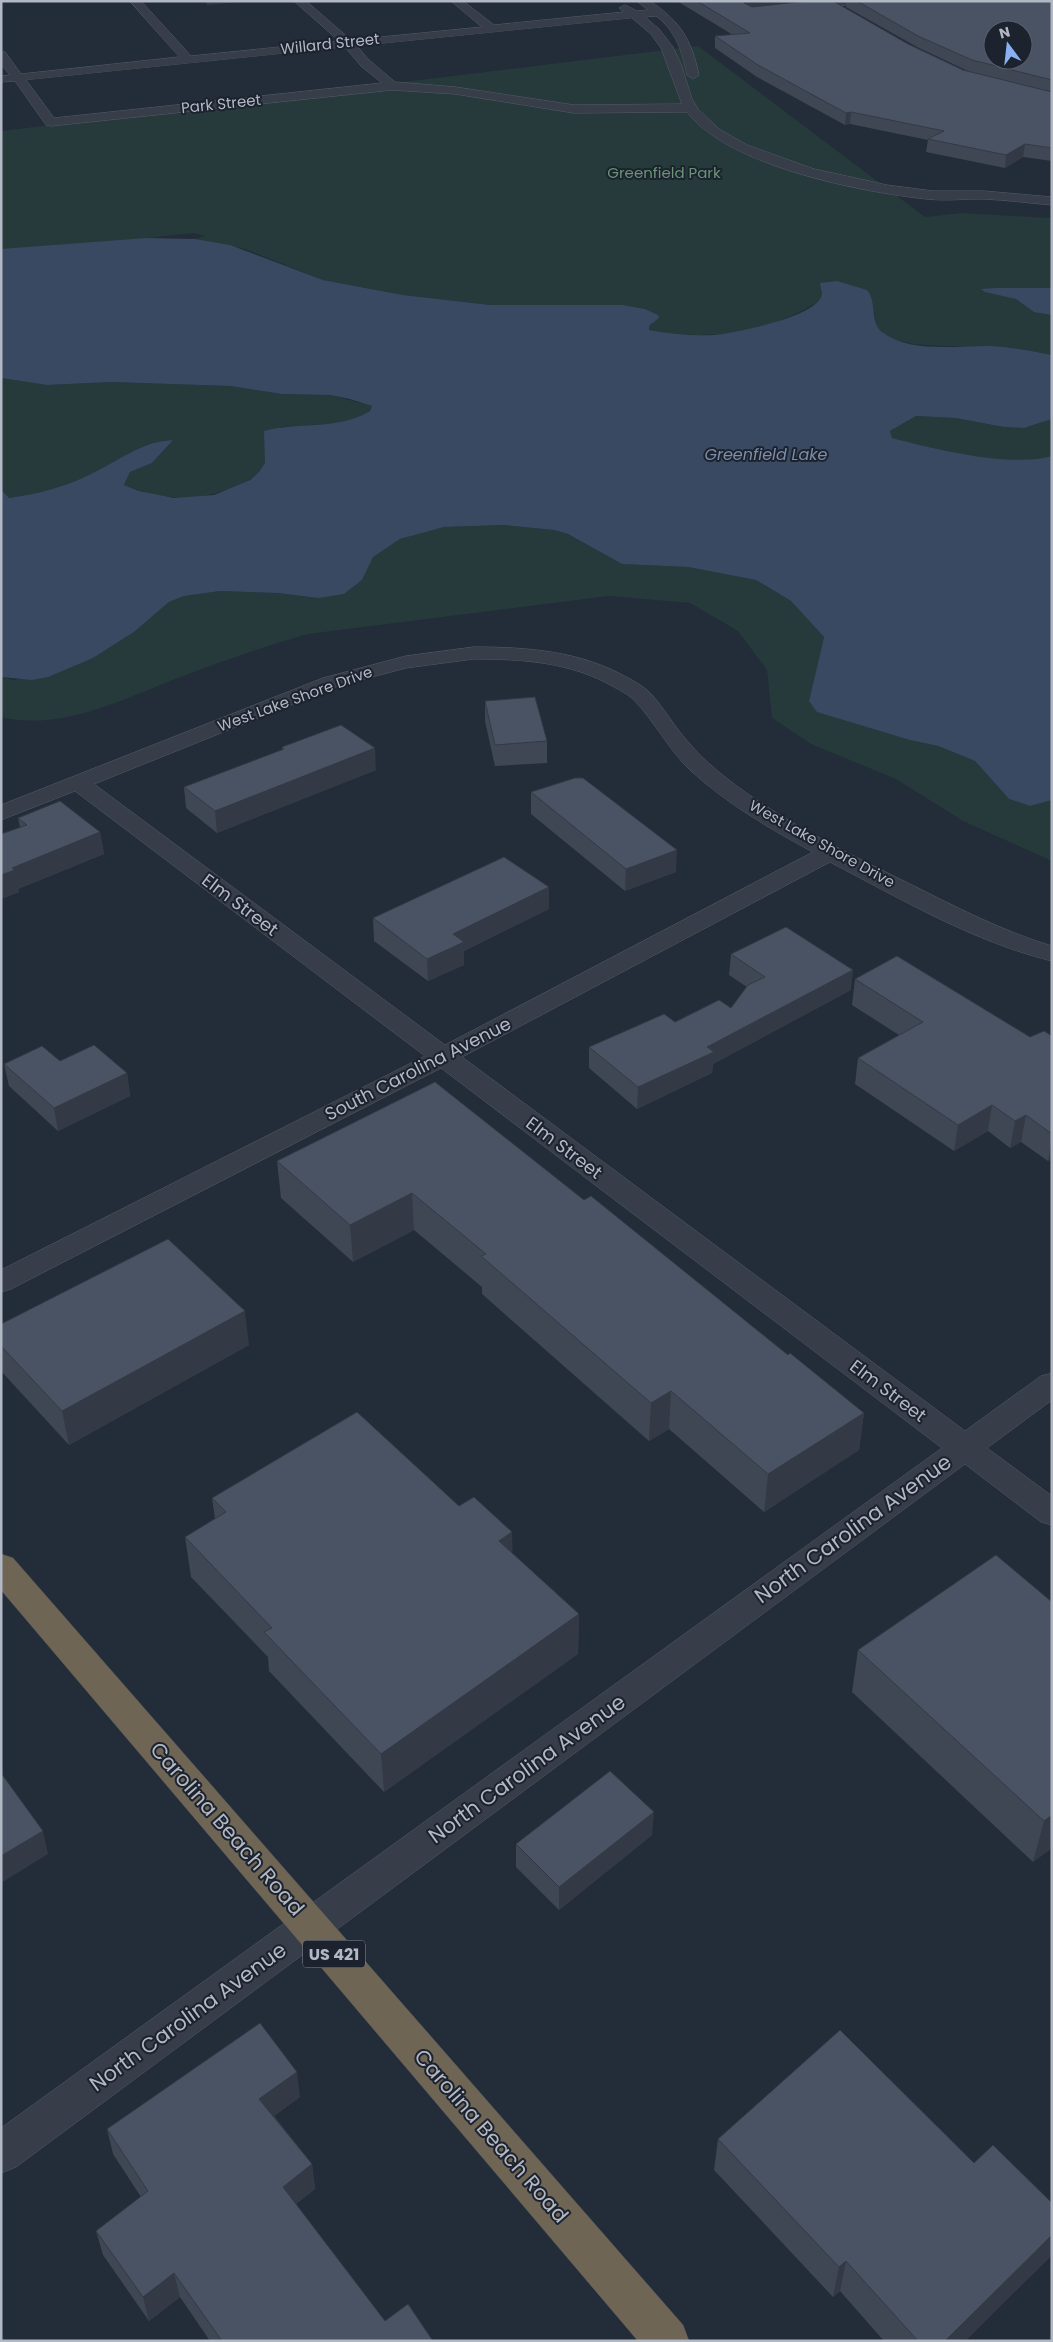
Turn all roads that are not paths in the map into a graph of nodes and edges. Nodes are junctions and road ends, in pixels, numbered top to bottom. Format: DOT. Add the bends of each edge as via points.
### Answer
graph roads {
  1 [pos="135,1"];
  2 [pos="299,1"];
  3 [pos="456,1"];
  4 [pos="616,1"];
  5 [pos="642,1"];
  6 [pos="851,1"];
  7 [pos="828,3"];
  8 [pos="787,10"];
  9 [pos="658,12"];
  10 [pos="635,14"];
  11 [pos="847,14"];
  12 [pos="492,29"];
  13 [pos="346,42"];
  14 [pos="1,55"];
  15 [pos="188,60"];
  16 [pos="19,77"];
  17 [pos="1,79"];
  18 [pos="392,86"];
  19 [pos="691,108"];
  20 [pos="1052,201"];
  21 [pos="77,782"];
  22 [pos="1,813"];
  23 [pos="832,852"];
  24 [pos="1052,954"];
  25 [pos="443,1057"];
  26 [pos="1,1282"];
  27 [pos="1052,1384"];
  28 [pos="964,1448"];
  29 [pos="1052,1513"];
  30 [pos="1,1567"];
  31 [pos="311,1927"];
  32 [pos="1,2153"];
  33 [pos="667,2341"];
  1 -- 15 [label="street"];
  2 -- 13 [label="street"];
  3 -- 12 [label="street"];
  4 -- 10 [label="street"];
  5 -- 9 [label="street"];
  6 -- 7 [label="street"];
  7 -- 8 [label="street"];
  7 -- 11 [label="street"];
  9 -- 10 [label="street, Willard Street"];
  9 -- 19 [label="street" via="679,30 689,54 694,76"];
  10 -- 12 [label="street, Willard Street"];
  10 -- 19 [label="street" via="671,54 684,98"];
  12 -- 13 [label="street, Willard Street"];
  13 -- 15 [label="street, Willard Street"];
  13 -- 18 [label="street"];
  14 -- 16 [label="street"];
  15 -- 16 [label="street, Willard Street"];
  16 -- 17 [label="street, Willard Street"];
  16 -- 18 [label="street, Park Street" via="51,122"];
  18 -- 19 [label="street, Park Street" via="454,89 581,109"];
  19 -- 20 [label="street" via="699,119 734,143 826,177 928,195 986,195"];
  21 -- 22 [label="street, West Lake Shore Drive"];
  21 -- 23 [label="street, West Lake Shore Drive" via="305,692 374,669 433,658 522,654 573,661 627,685 640,694 670,734 700,766 747,802"];
  21 -- 25 [label="street, Elm Street"];
  23 -- 24 [label="street, West Lake Shore Drive" via="976,926"];
  23 -- 25 [label="street, South Carolina Avenue"];
  25 -- 26 [label="street, South Carolina Avenue"];
  25 -- 28 [label="street, Elm Street"];
  27 -- 28 [label="street, North Carolina Avenue"];
  28 -- 29 [label="street, Elm Street"];
  28 -- 31 [label="street, North Carolina Avenue"];
  30 -- 31 [label="highway, Carolina Beach Road / US 421"];
  31 -- 32 [label="street, North Carolina Avenue"];
  31 -- 33 [label="highway, Carolina Beach Road / US 421"];
}
